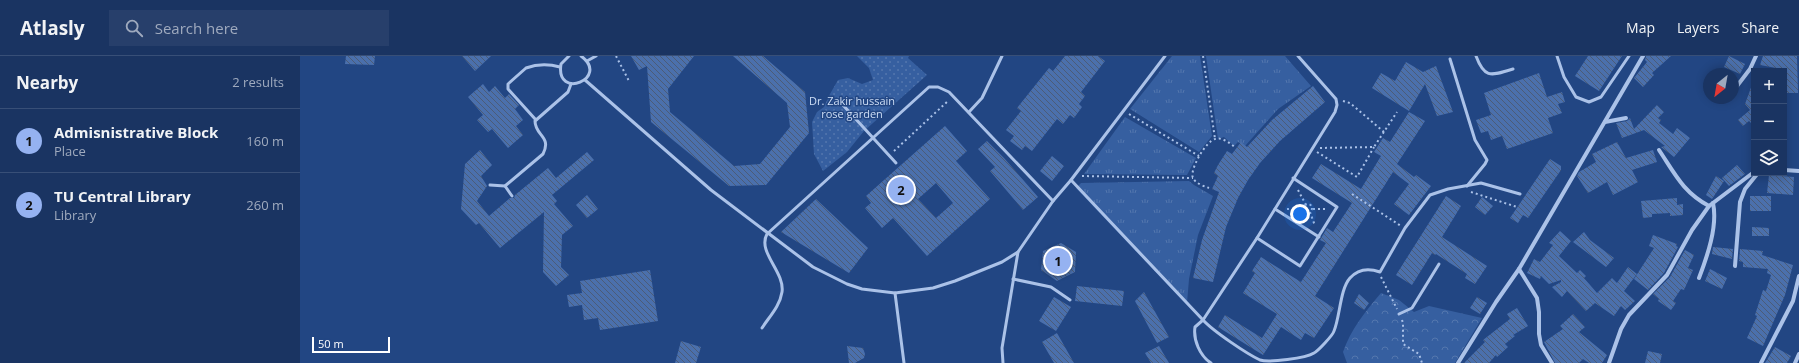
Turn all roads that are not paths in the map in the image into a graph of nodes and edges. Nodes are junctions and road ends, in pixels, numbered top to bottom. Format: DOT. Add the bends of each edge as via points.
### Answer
graph roads {
  1 [pos="569,56"];
  2 [pos="581,56"];
  3 [pos="596,56"];
  4 [pos="1002,56"];
  5 [pos="1165,56"];
  6 [pos="1298,56"];
  7 [pos="1476,56"];
  8 [pos="1557,56"];
  9 [pos="1629,56"];
  10 [pos="1643,56"];
  11 [pos="1756,56"];
  12 [pos="1450,59"];
  13 [pos="586,61"];
  14 [pos="560,67"];
  15 [pos="1513,69"];
  16 [pos="585,80"];
  17 [pos="1739,83"];
  18 [pos="571,84"];
  19 [pos="842,104"];
  20 [pos="969,112"];
  21 [pos="1626,118"];
  22 [pos="536,120"];
  23 [pos="1605,122"];
  24 [pos="873,138"];
  25 [pos="1659,150"];
  26 [pos="896,163"];
  27 [pos="1787,170"];
  28 [pos="1799,171"];
  29 [pos="1751,174"];
  30 [pos="1756,176"];
  31 [pos="1292,179"];
  32 [pos="1071,180"];
  33 [pos="490,185"];
  34 [pos="505,186"];
  35 [pos="1467,186"];
  36 [pos="1520,194"];
  37 [pos="512,196"];
  38 [pos="1053,201"];
  39 [pos="1713,203"];
  40 [pos="1709,206"];
  41 [pos="1275,209"];
  42 [pos="767,234"];
  43 [pos="1319,237"];
  44 [pos="1257,238"];
  45 [pos="1018,252"];
  46 [pos="1439,264"];
  47 [pos="1735,266"];
  48 [pos="1519,269"];
  49 [pos="1799,276"];
  50 [pos="1699,278"];
  51 [pos="1013,279"];
  52 [pos="896,293"];
  53 [pos="1070,300"];
  54 [pos="1399,314"];
  55 [pos="1203,320"];
  56 [pos="762,328"];
  57 [pos="1799,354"];
  58 [pos="904,363"];
  59 [pos="1003,363"];
  60 [pos="1210,363"];
  61 [pos="1458,363"];
  62 [pos="1552,363"];
  63 [pos="1609,363"];
  64 [pos="1761,363"];
  65 [pos="1795,363"];
  1 -- 14 [label="lane" via="563,60"];
  2 -- 13 [label="lane"];
  3 -- 13 [label="lane"];
  4 -- 20 [label="lane" via="987,90"];
  5 -- 32 [label="lane"];
  6 -- 31 [label="lane" via="1336,99 1338,105"];
  7 -- 15 [label="lane" via="1486,73 1494,74"];
  8 -- 9 [label="lane" via="1564,77 1576,97 1589,102 1601,97"];
  10 -- 23 [label="street"];
  11 -- 17 [label="street"];
  12 -- 35 [label="lane" via="1475,140 1487,160"];
  13 -- 16 [label="lane" via="589,72"];
  14 -- 18 [label="lane" via="563,79"];
  14 -- 22 [label="lane" via="549,64 530,66 508,84 508,89"];
  16 -- 18 [label="lane"];
  16 -- 42 [label="lane" via="674,160"];
  18 -- 22 [label="lane" via="568,92"];
  19 -- 24 [label="lane"];
  20 -- 24 [label="lane" via="950,92 938,87 929,87"];
  20 -- 38 [label="lane"];
  21 -- 23 [label="street"];
  22 -- 34 [label="lane" via="535,126 546,143 546,149"];
  23 -- 48 [label="street"];
  24 -- 26 [label="lane"];
  24 -- 42 [label="lane"];
  25 -- 40 [label="street" via="1684,188 1697,200"];
  27 -- 28 [label="street"];
  29 -- 39 [label="street"];
  30 -- 47 [label="street" via="1745,189 1740,202"];
  31 -- 41 [label="lane"];
  31 -- 43 [label="lane" via="1337,207"];
  32 -- 38 [label="lane"];
  32 -- 55 [label="lane"];
  33 -- 34 [label="lane"];
  34 -- 37 [label="lane"];
  35 -- 36 [label="lane" via="1481,183"];
  35 -- 55 [label="lane" via="1448,188 1430,195 1405,228 1380,272 1371,269 1361,270 1349,279 1340,302 1334,332 1314,354 1274,362 1261,360 1210,328"];
  38 -- 45 [label="lane"];
  39 -- 40 [label="street"];
  39 -- 50 [label="street" via="1715,212 1708,256"];
  40 -- 63 [label="street" via="1667,274 1629,315 1621,328"];
  41 -- 43 [label="lane"];
  41 -- 44 [label="lane"];
  42 -- 52 [label="lane" via="830,276 862,289"];
  42 -- 56 [label="lane" via="764,242 766,251 780,279 782,290 777,305"];
  43 -- 44 [label="lane" via="1300,266"];
  44 -- 55 [label="lane"];
  45 -- 51 [label="lane"];
  45 -- 52 [label="lane" via="1002,262 955,281 933,288"];
  46 -- 54 [label="lane" via="1412,308"];
  48 -- 61 [label="street"];
  48 -- 62 [label="street" via="1537,298 1541,345"];
  49 -- 64 [label="street" via="1793,301"];
  51 -- 53 [label="lane" via="1051,287"];
  51 -- 59 [label="lane" via="1002,348"];
  52 -- 58 [label="lane"];
  55 -- 60 [label="lane" via="1195,327 1194,334 1203,358"];
  57 -- 65 [label="street"];
}
